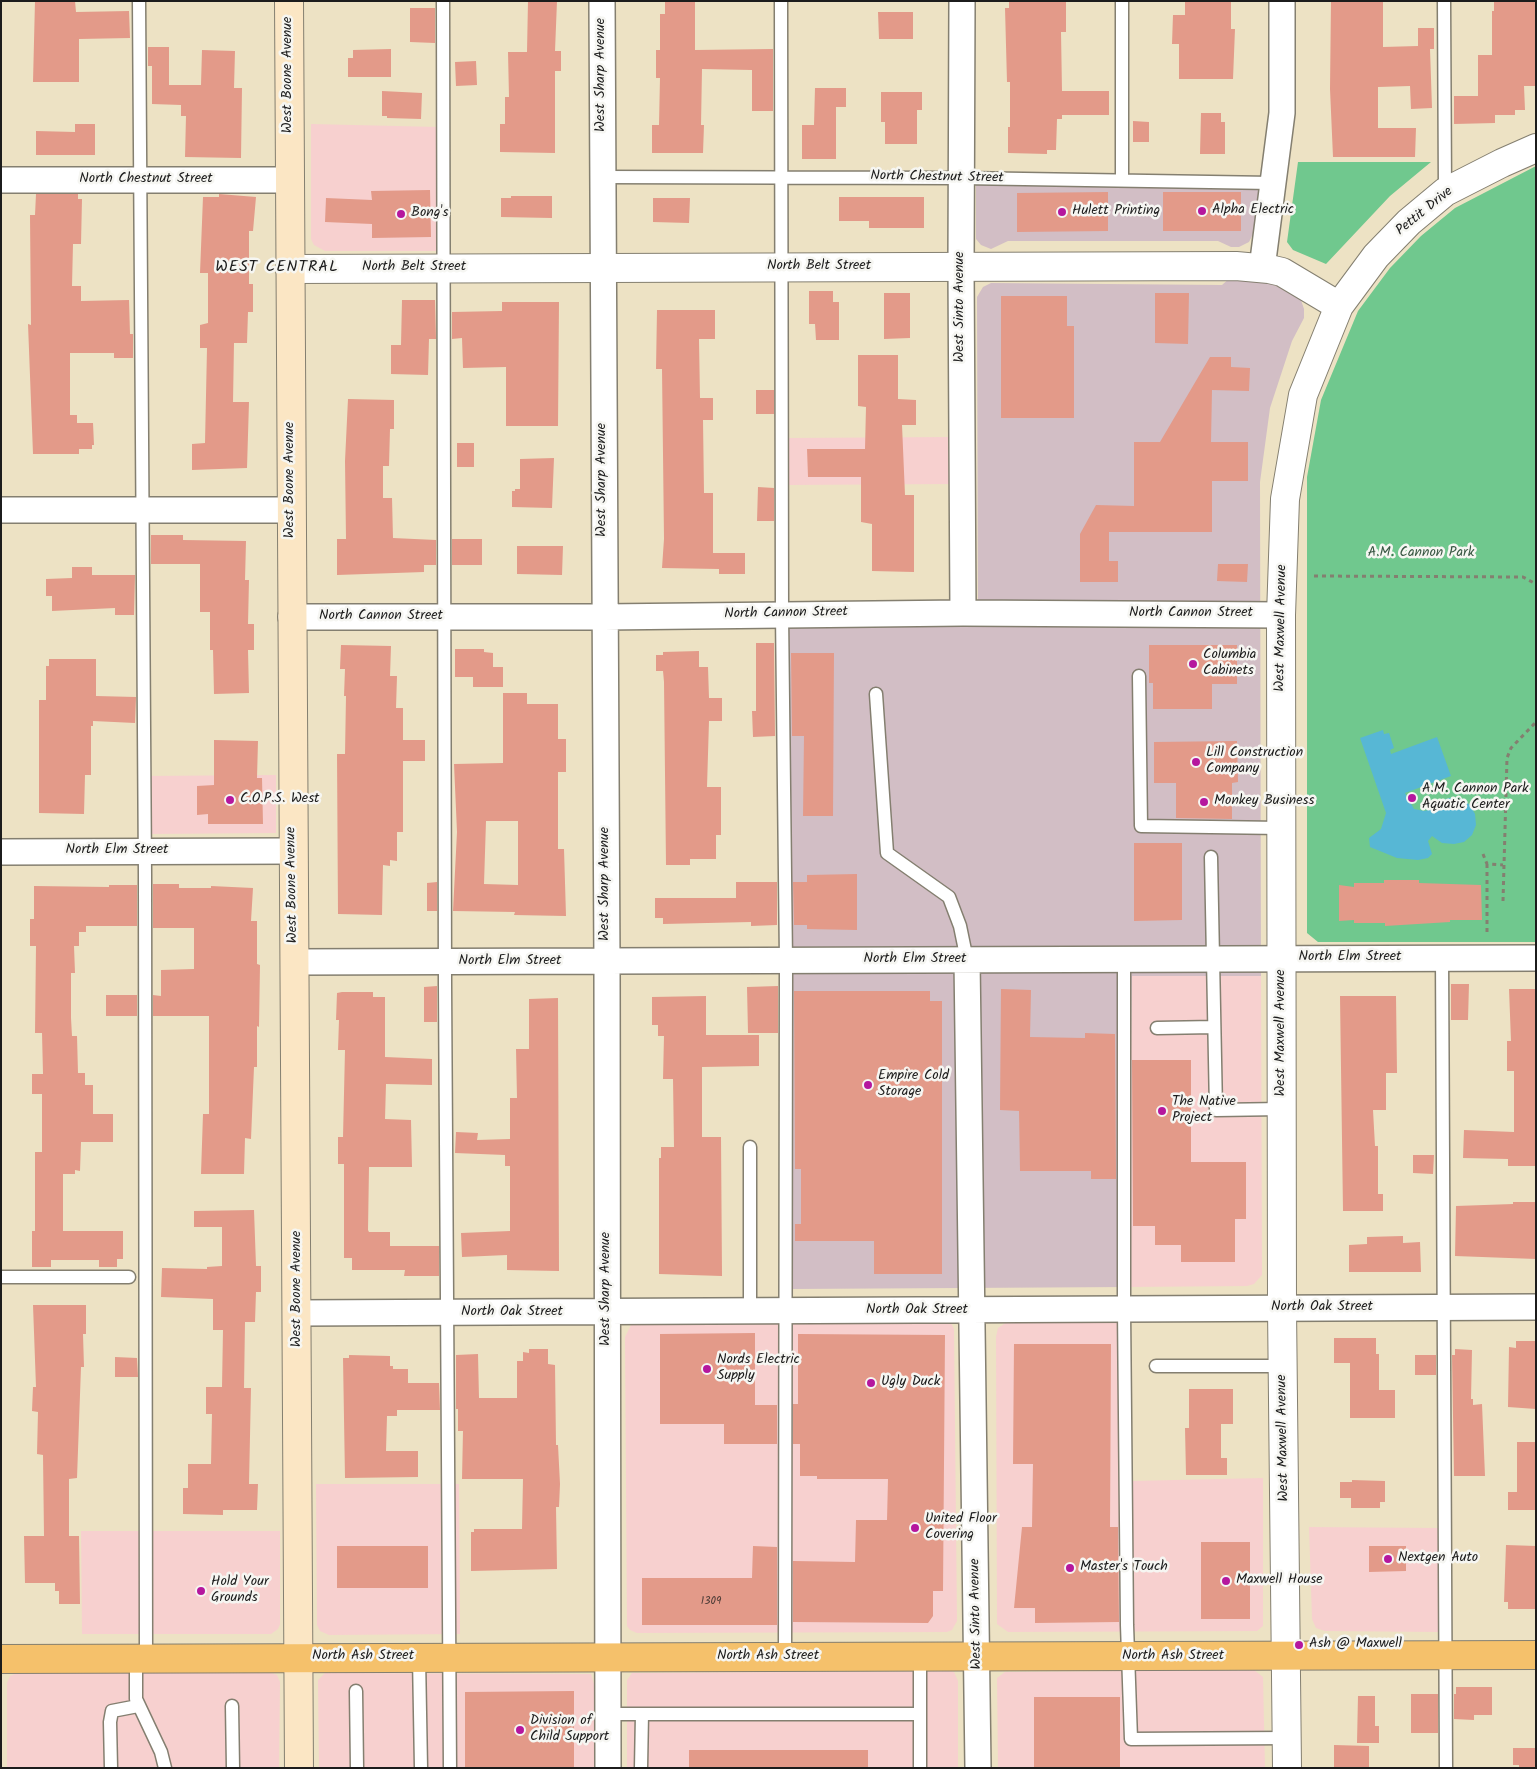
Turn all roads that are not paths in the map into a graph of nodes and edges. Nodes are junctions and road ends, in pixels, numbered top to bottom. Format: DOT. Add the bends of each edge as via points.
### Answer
graph roads {
  1 [pos="140,1"];
  2 [pos="289,1"];
  3 [pos="443,1"];
  4 [pos="602,1"];
  5 [pos="781,1"];
  6 [pos="962,1"];
  7 [pos="1122,1"];
  8 [pos="1282,1"];
  9 [pos="1444,1"];
  10 [pos="1536,148"];
  11 [pos="602,177"];
  12 [pos="781,177"];
  13 [pos="962,178"];
  14 [pos="1,180"];
  15 [pos="140,180"];
  16 [pos="290,180"];
  17 [pos="1122,180"];
  18 [pos="1272,183"];
  19 [pos="1445,192"];
  20 [pos="961,266"];
  21 [pos="442,268"];
  22 [pos="781,268"];
  23 [pos="1262,268"];
  24 [pos="290,269"];
  25 [pos="602,269"];
  26 [pos="1339,306"];
  27 [pos="1,510"];
  28 [pos="142,510"];
  29 [pos="291,510"];
  30 [pos="963,613"];
  31 [pos="782,614"];
  32 [pos="1281,615"];
  33 [pos="291,617"];
  34 [pos="444,617"];
  35 [pos="604,617"];
  36 [pos="1139,676"];
  37 [pos="876,694"];
  38 [pos="1281,828"];
  39 [pos="145,851"];
  40 [pos="292,851"];
  41 [pos="1,852"];
  42 [pos="1211,856"];
  43 [pos="1442,957"];
  44 [pos="1282,958"];
  45 [pos="1536,958"];
  46 [pos="1212,959"];
  47 [pos="967,960"];
  48 [pos="1124,960"];
  49 [pos="786,961"];
  50 [pos="294,962"];
  51 [pos="445,962"];
  52 [pos="607,962"];
  53 [pos="1214,1027"];
  54 [pos="1157,1028"];
  55 [pos="1282,1109"];
  56 [pos="750,1147"];
  57 [pos="129,1276"];
  58 [pos="1,1277"];
  59 [pos="1443,1307"];
  60 [pos="1536,1307"];
  61 [pos="1282,1308"];
  62 [pos="973,1310"];
  63 [pos="1124,1310"];
  64 [pos="750,1312"];
  65 [pos="786,1312"];
  66 [pos="298,1313"];
  67 [pos="446,1313"];
  68 [pos="607,1313"];
  69 [pos="1156,1366"];
  70 [pos="1283,1366"];
  71 [pos="1444,1655"];
  72 [pos="1536,1655"];
  73 [pos="299,1657"];
  74 [pos="419,1657"];
  75 [pos="449,1657"];
  76 [pos="608,1657"];
  77 [pos="785,1657"];
  78 [pos="920,1657"];
  79 [pos="977,1657"];
  80 [pos="1127,1657"];
  81 [pos="1286,1657"];
  82 [pos="1,1659"];
  83 [pos="141,1660"];
  84 [pos="356,1690"];
  85 [pos="138,1706"];
  86 [pos="232,1706"];
  87 [pos="608,1714"];
  88 [pos="642,1714"];
  89 [pos="920,1714"];
  90 [pos="1287,1738"];
  91 [pos="111,1768"];
  92 [pos="165,1768"];
  93 [pos="233,1768"];
  94 [pos="299,1768"];
  95 [pos="357,1768"];
  96 [pos="421,1768"];
  97 [pos="450,1768"];
  98 [pos="608,1768"];
  99 [pos="642,1768"];
  100 [pos="920,1768"];
  101 [pos="978,1768"];
  102 [pos="1287,1768"];
  103 [pos="1446,1768"];
  1 -- 15 [label="lane"];
  2 -- 16 [label="main road, West Boone Avenue"];
  3 -- 21 [label="lane"];
  4 -- 11 [label="street, West Sharp Avenue"];
  5 -- 12 [label="lane"];
  6 -- 13 [label="street, West Sinto Avenue"];
  7 -- 17 [label="lane"];
  8 -- 18 [label="street" via="1282,113"];
  9 -- 19 [label="lane"];
  10 -- 19 [label="street, Pettit Drive"];
  11 -- 12 [label="lane, North Chestnut Street"];
  11 -- 25 [label="street, West Sharp Avenue"];
  12 -- 13 [label="lane, North Chestnut Street"];
  12 -- 22 [label="lane"];
  13 -- 17 [label="lane, North Chestnut Street"];
  13 -- 20 [label="street, West Sinto Avenue"];
  14 -- 15 [label="street, North Chestnut Street"];
  15 -- 16 [label="street, North Chestnut Street"];
  15 -- 28 [label="lane"];
  16 -- 24 [label="main road, West Boone Avenue"];
  17 -- 18 [label="lane, North Chestnut Street"];
  18 -- 23 [label="street"];
  19 -- 26 [label="street, Pettit Drive" via="1376,256"];
  20 -- 22 [label="street, North Belt Street"];
  20 -- 23 [label="street, North Belt Street"];
  20 -- 30 [label="street, West Sinto Avenue"];
  21 -- 24 [label="street, North Belt Street"];
  21 -- 25 [label="street, North Belt Street"];
  21 -- 34 [label="lane"];
  22 -- 25 [label="street, North Belt Street"];
  22 -- 31 [label="lane"];
  23 -- 26 [label="street, North Belt Street" via="1291,277"];
  24 -- 29 [label="main road, West Boone Avenue"];
  25 -- 35 [label="street, West Sharp Avenue"];
  26 -- 32 [label="street, West Maxwell Avenue" via="1303,395 1293,448 1284,499"];
  27 -- 28 [label="street"];
  28 -- 29 [label="street"];
  28 -- 39 [label="lane"];
  29 -- 33 [label="main road, West Boone Avenue"];
  30 -- 31 [label="street, North Cannon Street"];
  30 -- 32 [label="street, North Cannon Street"];
  31 -- 35 [label="street, North Cannon Street"];
  31 -- 49 [label="lane"];
  32 -- 38 [label="street, West Maxwell Avenue"];
  33 -- 34 [label="street, North Cannon Street"];
  33 -- 40 [label="main road, West Boone Avenue"];
  34 -- 35 [label="street, North Cannon Street"];
  34 -- 51 [label="lane"];
  35 -- 52 [label="street, West Sharp Avenue"];
  36 -- 38 [label="lane" via="1142,826"];
  37 -- 47 [label="lane" via="887,854 949,897 960,926"];
  38 -- 44 [label="street, West Maxwell Avenue"];
  39 -- 40 [label="street, North Elm Street"];
  39 -- 41 [label="street, North Elm Street"];
  39 -- 83 [label="lane"];
  40 -- 50 [label="main road, West Boone Avenue"];
  42 -- 46 [label="lane"];
  43 -- 44 [label="street, North Elm Street"];
  43 -- 45 [label="street, North Elm Street"];
  43 -- 59 [label="lane"];
  44 -- 46 [label="street, North Elm Street"];
  44 -- 55 [label="street, West Maxwell Avenue"];
  46 -- 48 [label="street, North Elm Street"];
  46 -- 53 [label="lane"];
  47 -- 48 [label="street, North Elm Street"];
  47 -- 49 [label="street, North Elm Street"];
  47 -- 62 [label="street, West Sinto Avenue"];
  48 -- 63 [label="lane"];
  49 -- 52 [label="street, North Elm Street"];
  49 -- 65 [label="lane"];
  50 -- 51 [label="street, North Elm Street"];
  50 -- 66 [label="main road, West Boone Avenue"];
  51 -- 52 [label="street, North Elm Street"];
  51 -- 67 [label="lane"];
  52 -- 68 [label="street, West Sharp Avenue"];
  53 -- 54 [label="lane"];
  53 -- 55 [label="lane" via="1216,1110"];
  55 -- 61 [label="street, West Maxwell Avenue"];
  56 -- 64 [label="lane"];
  57 -- 58 [label="lane"];
  59 -- 60 [label="street, North Oak Street"];
  59 -- 61 [label="street, North Oak Street"];
  59 -- 71 [label="lane"];
  61 -- 63 [label="street, North Oak Street"];
  61 -- 70 [label="street, West Maxwell Avenue"];
  62 -- 63 [label="street, North Oak Street"];
  62 -- 65 [label="street, North Oak Street"];
  62 -- 79 [label="street, West Sinto Avenue"];
  63 -- 80 [label="lane"];
  64 -- 65 [label="street, North Oak Street"];
  64 -- 68 [label="street, North Oak Street"];
  65 -- 77 [label="lane"];
  66 -- 67 [label="street, North Oak Street"];
  66 -- 73 [label="main road, West Boone Avenue"];
  67 -- 68 [label="street, North Oak Street"];
  67 -- 75 [label="lane"];
  68 -- 76 [label="street, West Sharp Avenue"];
  69 -- 70 [label="lane"];
  70 -- 81 [label="street, West Maxwell Avenue"];
  71 -- 72 [label="main road, North Ash Street"];
  71 -- 81 [label="main road, North Ash Street"];
  71 -- 103 [label="lane"];
  73 -- 74 [label="main road, North Ash Street"];
  73 -- 83 [label="main road, North Ash Street"];
  73 -- 94 [label="main road, West Boone Avenue"];
  74 -- 75 [label="main road, North Ash Street"];
  74 -- 96 [label="lane"];
  75 -- 76 [label="main road, North Ash Street"];
  75 -- 97 [label="lane"];
  76 -- 77 [label="main road, North Ash Street"];
  76 -- 87 [label="street, West Sharp Avenue"];
  77 -- 78 [label="main road, North Ash Street"];
  78 -- 79 [label="main road, North Ash Street"];
  78 -- 89 [label="lane"];
  79 -- 80 [label="main road, North Ash Street"];
  79 -- 101 [label="street, West Sinto Avenue"];
  80 -- 81 [label="main road, North Ash Street"];
  80 -- 90 [label="lane" via="1131,1739"];
  81 -- 90 [label="street, West Maxwell Avenue"];
  82 -- 83 [label="main road, North Ash Street"];
  83 -- 85 [label="lane"];
  84 -- 95 [label="lane"];
  85 -- 91 [label="lane" via="112,1711"];
  85 -- 92 [label="lane" via="161,1752"];
  86 -- 93 [label="lane"];
  87 -- 88 [label="lane"];
  87 -- 98 [label="street, West Sharp Avenue"];
  88 -- 89 [label="lane"];
  88 -- 99 [label="lane"];
  89 -- 100 [label="lane"];
  90 -- 102 [label="street, West Maxwell Avenue"];
}
